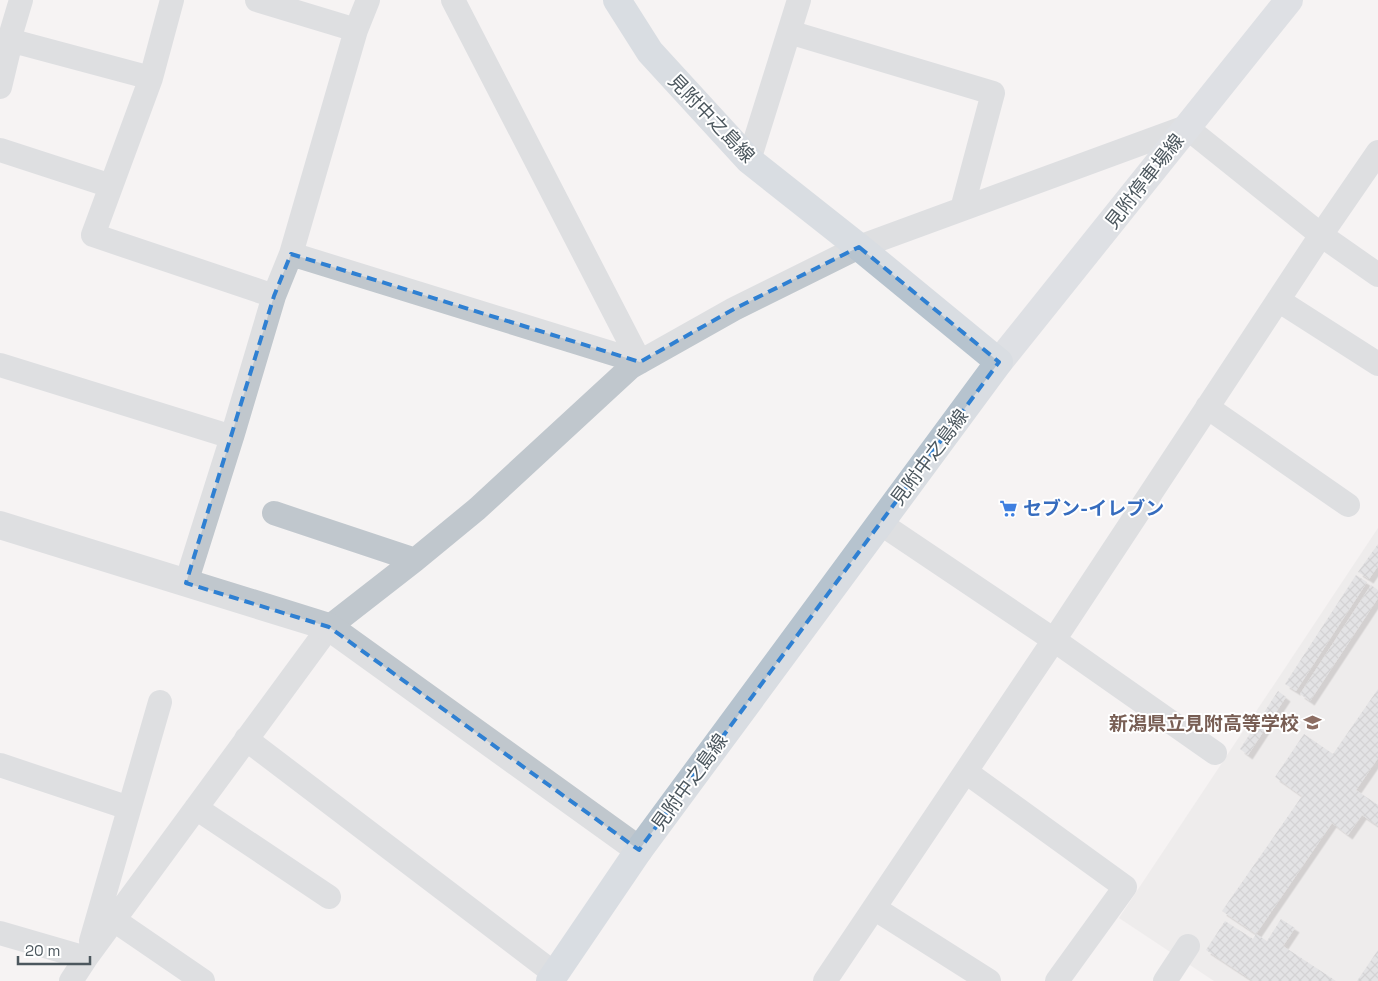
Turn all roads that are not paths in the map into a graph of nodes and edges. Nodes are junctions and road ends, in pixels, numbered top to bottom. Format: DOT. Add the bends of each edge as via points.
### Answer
graph roads {
  1 [pos="21,0"];
  2 [pos="172,0"];
  3 [pos="257,0"];
  4 [pos="368,0"];
  5 [pos="453,0"];
  6 [pos="617,0"];
  7 [pos="799,0"];
  8 [pos="1289,0"];
  9 [pos="356,30"];
  10 [pos="789,32"];
  11 [pos="11,41"];
  12 [pos="151,78"];
  13 [pos="0,87"];
  14 [pos="1186,127"];
  15 [pos="0,150"];
  16 [pos="1378,152"];
  17 [pos="749,160"];
  18 [pos="111,186"];
  19 [pos="962,209"];
  20 [pos="1321,234"];
  21 [pos="859,247"];
  22 [pos="291,254"];
  23 [pos="1378,274"];
  24 [pos="274,296"];
  25 [pos="1278,300"];
  26 [pos="640,362"];
  27 [pos="999,362"];
  28 [pos="1378,364"];
  29 [pos="0,365"];
  30 [pos="1208,407"];
  31 [pos="232,437"];
  32 [pos="1348,505"];
  33 [pos="274,513"];
  34 [pos="880,523"];
  35 [pos="0,526"];
  36 [pos="415,560"];
  37 [pos="186,583"];
  38 [pos="329,627"];
  39 [pos="1054,640"];
  40 [pos="160,702"];
  41 [pos="246,739"];
  42 [pos="1215,754"];
  43 [pos="0,766"];
  44 [pos="966,772"];
  45 [pos="129,808"];
  46 [pos="196,808"];
  47 [pos="639,850"];
  48 [pos="329,897"];
  49 [pos="874,908"];
  50 [pos="114,920"];
  51 [pos="0,932"];
  52 [pos="1188,946"];
  53 [pos="86,958"];
  54 [pos="557,979"];
  55 [pos="71,981"];
  56 [pos="203,981"];
  57 [pos="825,981"];
  58 [pos="989,981"];
  59 [pos="1057,981"];
  60 [pos="1164,981"];
  1 -- 11 [label="street"];
  2 -- 12 [label="street"];
  3 -- 9 [label="street"];
  4 -- 9 [label="street"];
  5 -- 26 [label="street"];
  6 -- 17 [label="main road, 見附中之島線" via="650,52"];
  7 -- 10 [label="street"];
  8 -- 14 [label="main road, 見附停車場線"];
  9 -- 22 [label="street"];
  10 -- 17 [label="street"];
  10 -- 19 [label="street" via="993,93"];
  11 -- 12 [label="street"];
  11 -- 13 [label="street"];
  12 -- 18 [label="street"];
  14 -- 19 [label="street"];
  14 -- 20 [label="street"];
  14 -- 27 [label="main road, 見附停車場線"];
  15 -- 18 [label="street"];
  16 -- 20 [label="street"];
  17 -- 21 [label="main road, 見附中之島線"];
  18 -- 24 [label="street" via="93,235"];
  19 -- 21 [label="street"];
  20 -- 23 [label="street"];
  20 -- 25 [label="street"];
  21 -- 26 [label="street" via="734,309"];
  21 -- 27 [label="main road, 見附中之島線"];
  22 -- 24 [label="street"];
  22 -- 26 [label="street"];
  24 -- 31 [label="street"];
  25 -- 28 [label="street"];
  25 -- 30 [label="street"];
  26 -- 36 [label="street" via="477,509"];
  27 -- 34 [label="main road, 見附中之島線"];
  29 -- 31 [label="street"];
  30 -- 32 [label="street"];
  30 -- 39 [label="street"];
  31 -- 37 [label="street"];
  33 -- 36 [label="street"];
  34 -- 39 [label="street"];
  34 -- 47 [label="main road, 見附中之島線"];
  35 -- 37 [label="street"];
  36 -- 38 [label="street"];
  37 -- 38 [label="street"];
  38 -- 41 [label="street"];
  38 -- 47 [label="street"];
  39 -- 42 [label="street"];
  39 -- 44 [label="street"];
  40 -- 45 [label="street"];
  41 -- 46 [label="street"];
  41 -- 54 [label="street"];
  43 -- 45 [label="street"];
  44 -- 49 [label="street"];
  44 -- 59 [label="street" via="1125,887"];
  45 -- 53 [label="street"];
  46 -- 48 [label="street"];
  46 -- 50 [label="street"];
  47 -- 54 [label="main road, 見附中之島線"];
  49 -- 57 [label="street"];
  49 -- 58 [label="street"];
  50 -- 53 [label="street"];
  50 -- 56 [label="street"];
  51 -- 53 [label="street"];
  52 -- 60 [label="street"];
  53 -- 55 [label="street"];
}
